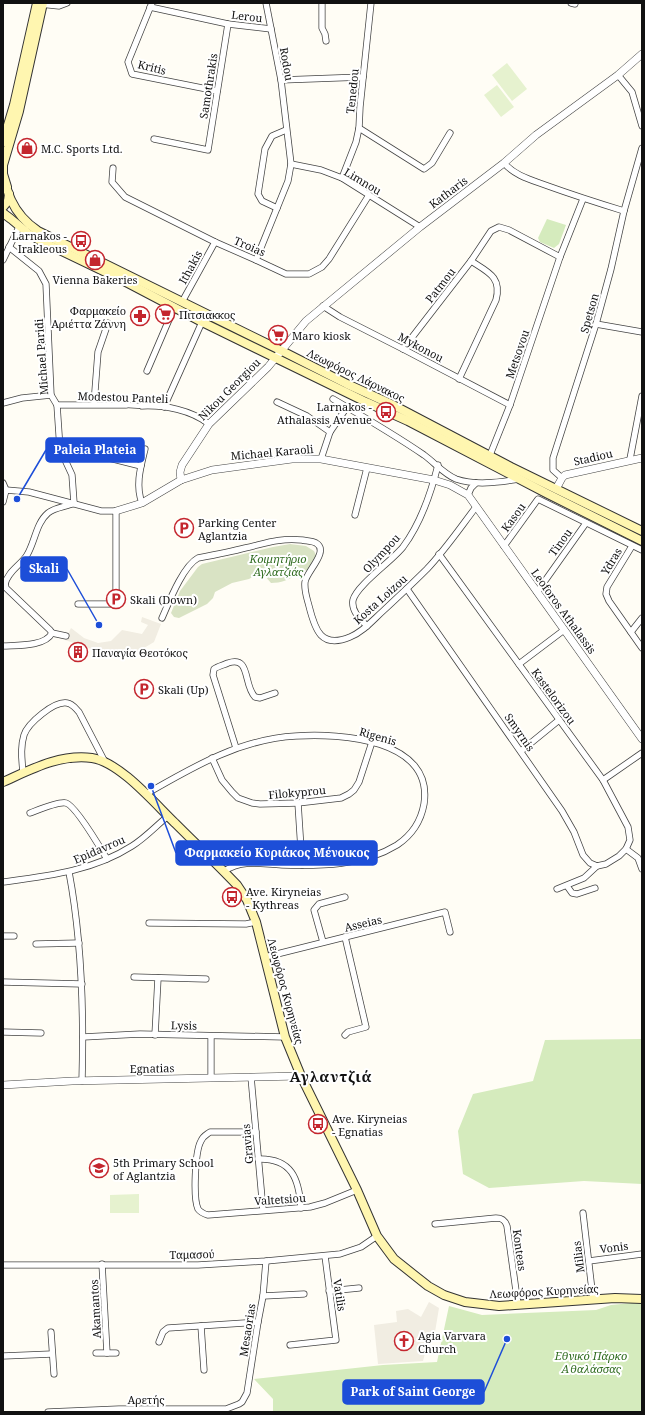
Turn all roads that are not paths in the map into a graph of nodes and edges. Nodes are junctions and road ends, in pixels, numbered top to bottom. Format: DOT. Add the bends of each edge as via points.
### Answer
graph roads {
  1 [pos="40,3"];
  2 [pos="67,3"];
  3 [pos="266,3"];
  4 [pos="322,3"];
  5 [pos="371,3"];
  6 [pos="151,5"];
  7 [pos="228,24"];
  8 [pos="271,29"];
  9 [pos="326,41"];
  10 [pos="642,54"];
  11 [pos="618,74"];
  12 [pos="364,78"];
  13 [pos="281,80"];
  14 [pos="217,91"];
  15 [pos="642,126"];
  16 [pos="359,128"];
  17 [pos="286,130"];
  18 [pos="450,133"];
  19 [pos="154,139"];
  20 [pos="3,142"];
  21 [pos="642,148"];
  22 [pos="504,163"];
  23 [pos="291,164"];
  24 [pos="113,168"];
  25 [pos="639,170"];
  26 [pos="342,178"];
  27 [pos="6,188"];
  28 [pos="368,195"];
  29 [pos="583,199"];
  30 [pos="3,208"];
  31 [pos="278,208"];
  32 [pos="624,210"];
  33 [pos="3,213"];
  34 [pos="19,227"];
  35 [pos="420,227"];
  36 [pos="215,242"];
  37 [pos="9,247"];
  38 [pos="560,257"];
  39 [pos="3,260"];
  40 [pos="256,260"];
  41 [pos="471,261"];
  42 [pos="182,302"];
  43 [pos="323,306"];
  44 [pos="174,308"];
  45 [pos="202,322"];
  46 [pos="108,323"];
  47 [pos="596,324"];
  48 [pos="642,332"];
  49 [pos="403,349"];
  50 [pos="280,350"];
  51 [pos="275,357"];
  52 [pos="147,370"];
  53 [pos="459,379"];
  54 [pos="51,395"];
  55 [pos="642,396"];
  56 [pos="334,399"];
  57 [pos="277,402"];
  58 [pos="3,403"];
  59 [pos="94,404"];
  60 [pos="57,405"];
  61 [pos="510,405"];
  62 [pos="126,406"];
  63 [pos="142,406"];
  64 [pos="164,407"];
  65 [pos="346,407"];
  66 [pos="209,424"];
  67 [pos="330,432"];
  68 [pos="145,449"];
  69 [pos="101,456"];
  70 [pos="490,456"];
  71 [pos="642,458"];
  72 [pos="321,459"];
  73 [pos="630,459"];
  74 [pos="438,465"];
  75 [pos="141,466"];
  76 [pos="367,468"];
  77 [pos="562,478"];
  78 [pos="520,479"];
  79 [pos="181,480"];
  80 [pos="434,480"];
  81 [pos="3,483"];
  82 [pos="476,483"];
  83 [pos="556,489"];
  84 [pos="6,490"];
  85 [pos="468,495"];
  86 [pos="3,502"];
  87 [pos="74,503"];
  88 [pos="142,503"];
  89 [pos="476,507"];
  90 [pos="116,511"];
  91 [pos="355,514"];
  92 [pos="586,523"];
  93 [pos="642,531"];
  94 [pos="642,541"];
  95 [pos="504,546"];
  96 [pos="632,546"];
  97 [pos="642,550"];
  98 [pos="439,554"];
  99 [pos="4,584"];
  100 [pos="407,588"];
  101 [pos="537,592"];
  102 [pos="78,604"];
  103 [pos="162,618"];
  104 [pos="642,618"];
  105 [pos="367,626"];
  106 [pos="564,630"];
  107 [pos="631,632"];
  108 [pos="52,633"];
  109 [pos="66,636"];
  110 [pos="3,646"];
  111 [pos="642,648"];
  112 [pos="519,664"];
  113 [pos="275,693"];
  114 [pos="559,720"];
  115 [pos="642,739"];
  116 [pos="372,742"];
  117 [pos="236,748"];
  118 [pos="521,751"];
  119 [pos="642,753"];
  120 [pos="212,758"];
  121 [pos="105,762"];
  122 [pos="23,773"];
  123 [pos="602,780"];
  124 [pos="3,782"];
  125 [pos="146,794"];
  126 [pos="298,803"];
  127 [pos="30,813"];
  128 [pos="168,816"];
  129 [pos="626,849"];
  130 [pos="107,859"];
  131 [pos="302,866"];
  132 [pos="597,866"];
  133 [pos="642,869"];
  134 [pos="224,871"];
  135 [pos="69,872"];
  136 [pos="3,882"];
  137 [pos="567,886"];
  138 [pos="595,888"];
  139 [pos="557,889"];
  140 [pos="345,898"];
  141 [pos="256,922"];
  142 [pos="149,923"];
  143 [pos="450,932"];
  144 [pos="3,936"];
  145 [pos="14,936"];
  146 [pos="345,937"];
  147 [pos="323,942"];
  148 [pos="79,943"];
  149 [pos="36,944"];
  150 [pos="265,957"];
  151 [pos="134,977"];
  152 [pos="158,978"];
  153 [pos="206,979"];
  154 [pos="3,982"];
  155 [pos="82,984"];
  156 [pos="3,1032"];
  157 [pos="41,1032"];
  158 [pos="155,1034"];
  159 [pos="345,1035"];
  160 [pos="211,1036"];
  161 [pos="83,1038"];
  162 [pos="285,1038"];
  163 [pos="301,1076"];
  164 [pos="251,1077"];
  165 [pos="211,1078"];
  166 [pos="82,1081"];
  167 [pos="3,1085"];
  168 [pos="256,1132"];
  169 [pos="258,1159"];
  170 [pos="357,1190"];
  171 [pos="301,1208"];
  172 [pos="262,1210"];
  173 [pos="583,1212"];
  174 [pos="434,1224"];
  175 [pos="377,1236"];
  176 [pos="642,1254"];
  177 [pos="325,1256"];
  178 [pos="266,1261"];
  179 [pos="589,1261"];
  180 [pos="102,1264"];
  181 [pos="3,1265"];
  182 [pos="359,1288"];
  183 [pos="330,1291"];
  184 [pos="304,1294"];
  185 [pos="263,1296"];
  186 [pos="593,1299"];
  187 [pos="640,1300"];
  188 [pos="518,1305"];
  189 [pos="258,1322"];
  190 [pos="201,1326"];
  191 [pos="51,1332"];
  192 [pos="159,1342"];
  193 [pos="290,1345"];
  194 [pos="96,1353"];
  195 [pos="107,1353"];
  196 [pos="116,1353"];
  197 [pos="52,1354"];
  198 [pos="3,1356"];
  199 [pos="204,1370"];
  200 [pos="54,1374"];
  201 [pos="242,1402"];
  202 [pos="191,1410"];
  203 [pos="48,1412"];
  1 -- 2 [label="street" via="59,6"];
  1 -- 20 [label="main road"];
  1 -- 27 [label="main road" via="19,111 3,165"];
  3 -- 8 [label="street, Rodou"];
  4 -- 9 [label="street" via="322,28"];
  5 -- 12 [label="street, Tenedou"];
  6 -- 7 [label="street, Lerou"];
  6 -- 14 [label="street, Kritis" via="128,62 132,74"];
  7 -- 8 [label="street, Lerou"];
  7 -- 14 [label="street, Samothrakis"];
  8 -- 13 [label="street, Rodou"];
  10 -- 11 [label="street, Katharis"];
  11 -- 15 [label="street" via="632,92"];
  11 -- 22 [label="street, Katharis" via="536,135"];
  12 -- 13 [label="street"];
  12 -- 16 [label="street, Tenedou"];
  13 -- 17 [label="street, Rodou"];
  14 -- 19 [label="street, Samothrakis" via="208,150"];
  16 -- 18 [label="street" via="424,169 432,163"];
  16 -- 26 [label="street, Tenedou"];
  17 -- 23 [label="street, Rodou"];
  17 -- 31 [label="street" via="272,136 265,149 258,194 262,201"];
  21 -- 25 [label="street, Spetson"];
  22 -- 29 [label="street" via="521,176"];
  22 -- 35 [label="street, Katharis"];
  23 -- 26 [label="street, Limnou" via="321,170"];
  23 -- 31 [label="street, Rodou"];
  24 -- 36 [label="street, Troias" via="112,182 125,197"];
  25 -- 32 [label="street, Spetson"];
  26 -- 28 [label="street, Limnou"];
  27 -- 30 [label="main road" via="8,201"];
  27 -- 42 [label="main road, Λεωφόρος Λάρνακος" via="21,216 38,231"];
  28 -- 35 [label="street, Limnou"];
  28 -- 40 [label="street, Troias" via="329,260 317,270 309,274 286,274"];
  29 -- 32 [label="street"];
  29 -- 38 [label="street, Metsovou"];
  31 -- 40 [label="street, Rodou"];
  32 -- 47 [label="street, Spetson" via="612,269"];
  33 -- 34 [label="main road, Λεωφόρος Λάρνακος"];
  34 -- 37 [label="street"];
  34 -- 44 [label="main road, Λεωφόρος Λάρνακος" via="35,238"];
  35 -- 43 [label="street, Katharis"];
  36 -- 40 [label="street, Troias"];
  36 -- 42 [label="street, Ithakis"];
  37 -- 39 [label="street"];
  37 -- 54 [label="street, Michael Paridi" via="39,271 46,284"];
  38 -- 41 [label="street, Patmou" via="499,227 490,231"];
  38 -- 61 [label="street, Metsovou"];
  41 -- 49 [label="street, Patmou"];
  41 -- 53 [label="street" via="492,275 498,284 498,292"];
  42 -- 50 [label="main road, Λεωφόρος Λάρνακος"];
  43 -- 49 [label="street, Mykonou"];
  43 -- 50 [label="street, Katharis"];
  44 -- 45 [label="main road, Λεωφόρος Λάρνακος"];
  44 -- 52 [label="street"];
  45 -- 51 [label="main road, Λεωφόρος Λάρνακος"];
  45 -- 64 [label="street"];
  46 -- 59 [label="street" via="98,352"];
  47 -- 48 [label="street"];
  47 -- 77 [label="street, Spetson" via="553,458 554,470"];
  49 -- 53 [label="street, Mykonou"];
  50 -- 51 [label="street, Katharis"];
  50 -- 70 [label="main road, Λεωφόρος Λάρνακος"];
  51 -- 66 [label="street, Nikou Georgiou" via="268,367"];
  51 -- 78 [label="main road, Λεωφόρος Λάρνακος"];
  53 -- 61 [label="street, Mykonou"];
  54 -- 58 [label="street"];
  54 -- 60 [label="street, Michael Paridi"];
  55 -- 73 [label="street"];
  56 -- 65 [label="street"];
  57 -- 67 [label="street" via="307,416"];
  59 -- 60 [label="street, Modestou Panteli"];
  59 -- 62 [label="street, Modestou Panteli"];
  60 -- 87 [label="street, Michael Paridi" via="60,449 72,475"];
  61 -- 70 [label="street, Metsovou"];
  62 -- 63 [label="street, Modestou Panteli"];
  63 -- 64 [label="street, Modestou Panteli"];
  64 -- 66 [label="street, Modestou Panteli" via="189,413"];
  65 -- 67 [label="street"];
  65 -- 74 [label="street"];
  66 -- 79 [label="street, Nikou Georgiou" via="182,465"];
  67 -- 72 [label="street"];
  68 -- 75 [label="street"];
  69 -- 75 [label="street"];
  70 -- 83 [label="main road, Λεωφόρος Λάρνακος"];
  71 -- 73 [label="street, Stadiou"];
  72 -- 76 [label="street, Michael Karaoli"];
  72 -- 79 [label="street, Michael Karaoli" via="292,459 251,464 212,470"];
  73 -- 77 [label="street, Stadiou" via="568,474"];
  74 -- 80 [label="street, Olympou"];
  74 -- 82 [label="street" via="457,479"];
  75 -- 88 [label="street" via="139,492"];
  76 -- 80 [label="street, Michael Karaoli"];
  76 -- 91 [label="street"];
  77 -- 83 [label="street"];
  78 -- 82 [label="street"];
  78 -- 94 [label="main road, Λεωφόρος Λάρνακος"];
  79 -- 88 [label="street, Michael Karaoli"];
  80 -- 85 [label="street, Michael Karaoli"];
  80 -- 105 [label="street, Olympou" via="419,521 403,546 353,599 355,614"];
  81 -- 84 [label="street"];
  82 -- 85 [label="street"];
  83 -- 93 [label="main road, Λεωφόρος Λάρνακος"];
  84 -- 86 [label="street"];
  84 -- 87 [label="street" via="29,492"];
  85 -- 89 [label="street, Leoforos Athalassis"];
  87 -- 90 [label="street" via="101,511"];
  87 -- 99 [label="street" via="44,517 28,553"];
  88 -- 90 [label="street, Michael Karaoli"];
  89 -- 95 [label="street, Leoforos Athalassis"];
  89 -- 98 [label="street, Kosta Loizou"];
  90 -- 102 [label="street" via="116,600 112,604"];
  92 -- 95 [label="street, Kasou" via="538,500"];
  92 -- 96 [label="street"];
  92 -- 101 [label="street, Tinou"];
  95 -- 101 [label="street, Leoforos Athalassis"];
  96 -- 97 [label="street"];
  96 -- 107 [label="street, Ydras" via="609,582 606,594"];
  98 -- 100 [label="street, Kosta Loizou"];
  98 -- 112 [label="street, Kastelorizou"];
  99 -- 108 [label="street"];
  100 -- 105 [label="street, Kosta Loizou"];
  100 -- 118 [label="street, Smyrnis"];
  101 -- 106 [label="street, Leoforos Athalassis"];
  103 -- 105 [label="street, Kosta Loizou" via="192,561 276,540 290,539 311,541 321,549 306,576 304,589 314,625 320,635 329,640 343,639"];
  104 -- 107 [label="street"];
  106 -- 112 [label="street"];
  106 -- 115 [label="street, Leoforos Athalassis"];
  107 -- 111 [label="street, Ydras"];
  108 -- 109 [label="street"];
  108 -- 110 [label="street" via="49,638 38,642"];
  112 -- 114 [label="street, Kastelorizou"];
  113 -- 117 [label="street" via="255,697 239,662 234,661 214,670 213,675"];
  114 -- 118 [label="street"];
  114 -- 123 [label="street, Kastelorizou"];
  116 -- 117 [label="street, Rigenis" via="319,735 295,736"];
  116 -- 126 [label="street, Filokyprou" via="354,790 341,798"];
  116 -- 131 [label="street, Rigenis" via="400,752 418,770 423,784 424,799 422,813 414,829 397,844 362,860"];
  117 -- 120 [label="street, Rigenis"];
  118 -- 132 [label="street, Smyrnis" via="571,827 583,855 590,864"];
  119 -- 123 [label="street"];
  120 -- 125 [label="street, Rigenis"];
  120 -- 126 [label="street, Filokyprou" via="222,780 238,798 260,804"];
  121 -- 122 [label="main road, Λεωφόρος Κυρηνείας" via="94,758 70,757 45,763"];
  121 -- 122 [label="street" via="79,712 70,703 62,703 37,718 27,728 21,749"];
  121 -- 125 [label="main road, Λεωφόρος Κυρηνείας"];
  122 -- 124 [label="main road, Λεωφόρος Κυρηνείας"];
  123 -- 129 [label="street, Kastelorizou" via="628,827 630,840"];
  125 -- 128 [label="main road, Λεωφόρος Κυρηνείας"];
  126 -- 131 [label="street"];
  127 -- 130 [label="street" via="61,803 69,804 82,819"];
  128 -- 130 [label="street, Epidavrou" via="133,846"];
  128 -- 134 [label="main road, Λεωφόρος Κυρηνείας"];
  129 -- 132 [label="street" via="606,864"];
  129 -- 133 [label="street" via="638,858"];
  130 -- 135 [label="street, Epidavrou"];
  131 -- 134 [label="street, Rigenis" via="250,862 238,864"];
  132 -- 137 [label="street" via="584,878"];
  134 -- 141 [label="main road, Λεωφόρος Κυρηνείας" via="247,900"];
  135 -- 136 [label="street, Epidavrou"];
  135 -- 148 [label="street"];
  137 -- 138 [label="street" via="569,891 577,894"];
  137 -- 139 [label="street"];
  140 -- 147 [label="street" via="319,904 314,910"];
  141 -- 142 [label="street"];
  141 -- 150 [label="main road, Λεωφόρος Κυρηνείας"];
  143 -- 146 [label="street, Asseias" via="445,912"];
  144 -- 145 [label="street"];
  146 -- 147 [label="street, Asseias"];
  146 -- 159 [label="street" via="366,1027"];
  147 -- 150 [label="street, Asseias"];
  148 -- 149 [label="street"];
  148 -- 155 [label="street"];
  150 -- 162 [label="main road, Λεωφόρος Κυρηνείας"];
  151 -- 152 [label="street"];
  152 -- 153 [label="street"];
  152 -- 158 [label="street"];
  154 -- 155 [label="street"];
  155 -- 161 [label="street"];
  156 -- 157 [label="street"];
  158 -- 160 [label="street, Lysis"];
  158 -- 161 [label="street, Lysis"];
  160 -- 162 [label="street, Lysis"];
  160 -- 165 [label="street"];
  161 -- 166 [label="street"];
  162 -- 163 [label="main road, Λεωφόρος Κυρηνείας"];
  163 -- 164 [label="street, Egnatias"];
  163 -- 170 [label="main road, Λεωφόρος Κυρηνείας"];
  164 -- 165 [label="street, Egnatias"];
  164 -- 168 [label="street, Gravias"];
  165 -- 166 [label="street, Egnatias"];
  166 -- 167 [label="street, Egnatias"];
  168 -- 169 [label="street, Gravias"];
  168 -- 172 [label="street, Valtetsiou" via="210,1132 204,1136 200,1141 196,1161 196,1202 202,1214 208,1215"];
  169 -- 171 [label="street" via="276,1161 292,1173 298,1184"];
  169 -- 172 [label="street, Gravias"];
  170 -- 171 [label="street, Valtetsiou" via="325,1203"];
  170 -- 175 [label="main road, Λεωφόρος Κυρηνείας"];
  171 -- 172 [label="street, Valtetsiou"];
  173 -- 179 [label="street, Milias"];
  174 -- 188 [label="street, Konteas" via="496,1218 505,1221"];
  175 -- 177 [label="street, Ταμασού" via="361,1248"];
  175 -- 188 [label="main road, Λεωφόρος Κυρηνείας" via="394,1259 416,1278 444,1295 482,1305"];
  176 -- 179 [label="street, Vonis"];
  177 -- 178 [label="street, Ταμασού"];
  177 -- 183 [label="street, Vatilis"];
  178 -- 180 [label="street, Ταμασού" via="198,1265"];
  178 -- 185 [label="street, Mesaorias"];
  179 -- 186 [label="street, Milias"];
  180 -- 181 [label="street, Ταμασού"];
  180 -- 195 [label="street, Akamantos"];
  182 -- 183 [label="street"];
  183 -- 193 [label="street, Vatilis" via="336,1340"];
  184 -- 185 [label="street"];
  185 -- 189 [label="street, Mesaorias"];
  186 -- 187 [label="main road, Λεωφόρος Κυρηνείας"];
  186 -- 188 [label="main road, Λεωφόρος Κυρηνείας"];
  189 -- 190 [label="street"];
  189 -- 201 [label="street, Mesaorias" via="250,1378"];
  190 -- 192 [label="street" via="165,1330"];
  190 -- 199 [label="street"];
  191 -- 197 [label="street"];
  194 -- 195 [label="street, Akamantos"];
  195 -- 196 [label="street, Akamantos"];
  197 -- 198 [label="street"];
  197 -- 200 [label="street"];
  201 -- 202 [label="street, Αρετής" via="226,1409"];
  202 -- 203 [label="street, Αρετής" via="119,1409"];
}
